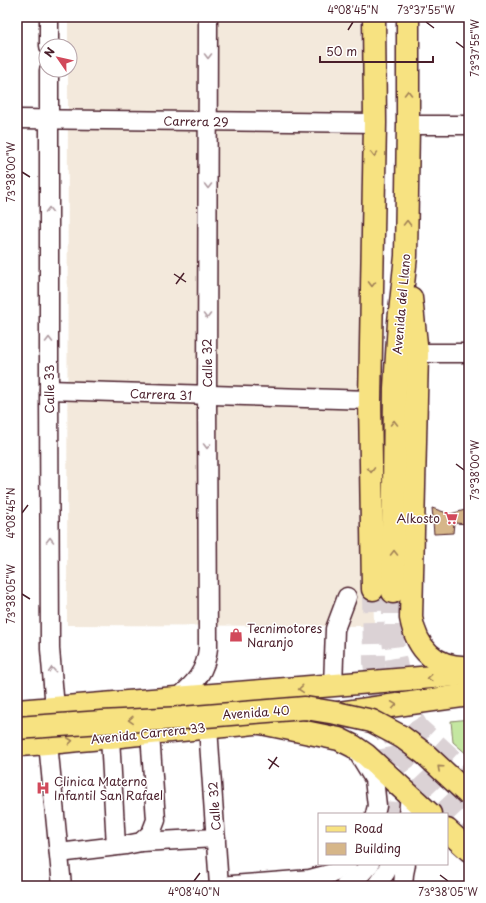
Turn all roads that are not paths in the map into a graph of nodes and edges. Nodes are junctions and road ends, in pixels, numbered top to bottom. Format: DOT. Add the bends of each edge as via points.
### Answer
graph roads {
  1 [pos="50,17"];
  2 [pos="208,17"];
  3 [pos="374,17"];
  4 [pos="408,17"];
  5 [pos="49,38"];
  6 [pos="49,78"];
  7 [pos="17,119"];
  8 [pos="49,120"];
  9 [pos="208,121"];
  10 [pos="375,123"];
  11 [pos="408,125"];
  12 [pos="469,125"];
  13 [pos="406,256"];
  14 [pos="416,353"];
  15 [pos="469,353"];
  16 [pos="49,390"];
  17 [pos="207,395"];
  18 [pos="370,400"];
  19 [pos="347,597"];
  20 [pos="469,667"];
  21 [pos="469,674"];
  22 [pos="333,686"];
  23 [pos="469,695"];
  24 [pos="177,699"];
  25 [pos="55,708"];
  26 [pos="17,712"];
  27 [pos="336,713"];
  28 [pos="261,723"];
  29 [pos="208,727"];
  30 [pos="17,728"];
  31 [pos="150,733"];
  32 [pos="110,737"];
  33 [pos="48,743"];
  34 [pos="17,744"];
  35 [pos="353,746"];
  36 [pos="469,795"];
  37 [pos="409,804"];
  38 [pos="375,813"];
  39 [pos="428,813"];
  40 [pos="448,831"];
  41 [pos="216,838"];
  42 [pos="448,841"];
  43 [pos="141,842"];
  44 [pos="116,846"];
  45 [pos="469,850"];
  46 [pos="59,853"];
  47 [pos="345,865"];
  48 [pos="369,865"];
  49 [pos="390,865"];
  50 [pos="406,865"];
  51 [pos="62,886"];
  52 [pos="219,886"];
  53 [pos="345,886"];
  54 [pos="376,886"];
  55 [pos="403,886"];
  1 -- 5 [label="street"];
  2 -- 9 [label="street, Calle 32, one-way"];
  3 -- 10 [label="main road, Avenida del Llano"];
  11 -- 4 [label="main road, Avenida del Llano, one-way"];
  6 -- 8 [label="street, Calle 33"];
  7 -- 8 [label="street, Carrera 29"];
  8 -- 9 [label="street, Carrera 29"];
  16 -- 8 [label="street, Calle 33, one-way"];
  9 -- 10 [label="street, Carrera 29"];
  9 -- 17 [label="street, Calle 32, one-way"];
  10 -- 18 [label="main road, Avenida del Llano, one-way"];
  11 -- 12 [label="street"];
  13 -- 11 [label="main road, Avenida del Llano, one-way"];
  13 -- 14 [label="main road"];
  18 -- 13 [label="main road, Avenida del Llano, one-way" via="383,590 394,388"];
  14 -- 15 [label="street"];
  14 -- 20 [label="main road" via="411,618 415,636 432,657 447,665"];
  16 -- 17 [label="street, Carrera 31"];
  25 -- 16 [label="street, Calle 33, one-way" via="50,649"];
  17 -- 18 [label="street, Carrera 31"];
  17 -- 24 [label="street, Calle 32, one-way" via="207,655 193,685"];
  19 -- 22 [label="street" via="336,629"];
  21 -- 22 [label="main road, one-way"];
  22 -- 24 [label="main road, one-way"];
  27 -- 23 [label="main road, Avenida Carrera 33, one-way"];
  24 -- 25 [label="main road"];
  25 -- 26 [label="main road"];
  27 -- 28 [label="main road, Avenida Carrera 33"];
  27 -- 30 [label="main road, Avenida 40, one-way, bridge" via="305,708"];
  36 -- 27 [label="main road, Avenida 40, one-way, bridge" via="402,737 372,722"];
  28 -- 29 [label="main road, Avenida Carrera 33"];
  28 -- 35 [label="main road" via="339,739"];
  29 -- 31 [label="main road, Avenida Carrera 33"];
  29 -- 41 [label="street, Calle 32"];
  31 -- 32 [label="main road, Avenida Carrera 33"];
  31 -- 43 [label="street" via="156,820 151,833"];
  33 -- 32 [label="main road, Avenida Carrera 33, one-way"];
  32 -- 44 [label="street"];
  33 -- 34 [label="main road, Avenida Carrera 33"];
  33 -- 46 [label="street"];
  35 -- 37 [label="main road" via="366,755"];
  35 -- 38 [label="street" via="374,779"];
  37 -- 39 [label="main road"];
  40 -- 45 [label="main road"];
  41 -- 43 [label="street"];
  41 -- 52 [label="street, Calle 32"];
  42 -- 45 [label="street"];
  43 -- 44 [label="street"];
  44 -- 46 [label="street"];
  46 -- 51 [label="street"];
  47 -- 52 [label="street" via="310,879"];
  48 -- 53 [label="street"];
  49 -- 54 [label="street"];
  50 -- 55 [label="street"];
}
